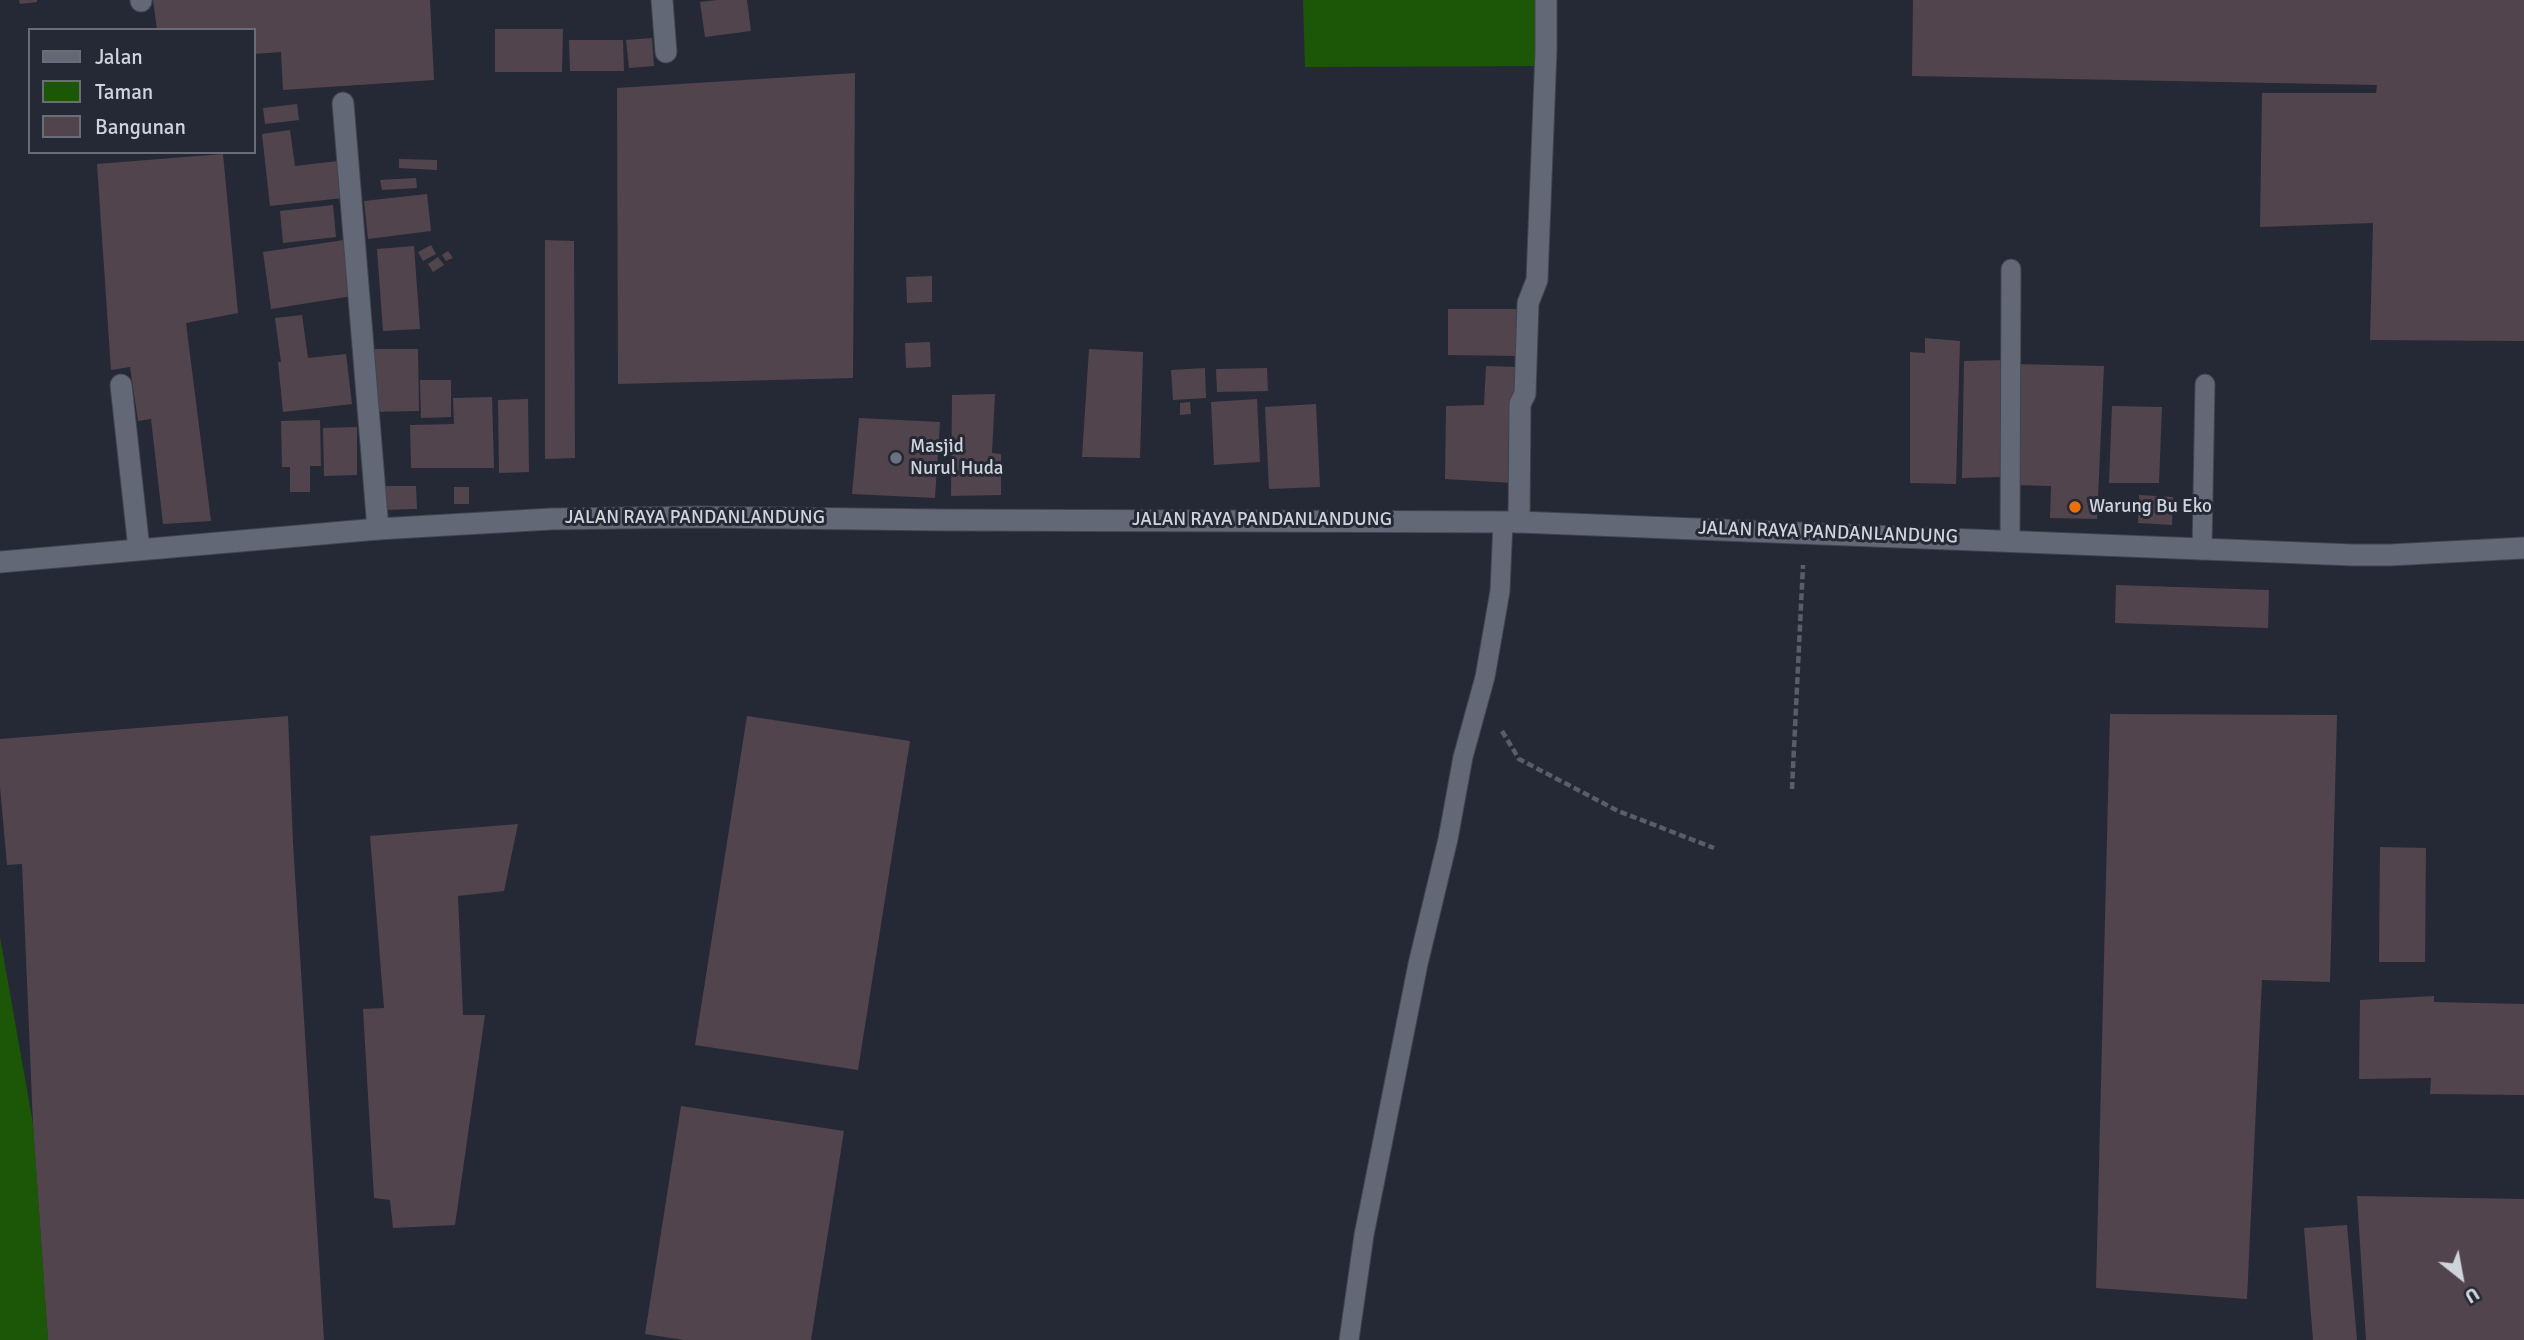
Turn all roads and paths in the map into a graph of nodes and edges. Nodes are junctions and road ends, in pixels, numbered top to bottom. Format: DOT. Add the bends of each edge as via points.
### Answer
graph roads {
  1 [pos="662,0"];
  2 [pos="1546,0"];
  3 [pos="666,52"];
  4 [pos="343,103"];
  5 [pos="2011,269"];
  6 [pos="2205,384"];
  7 [pos="121,385"];
  8 [pos="1511,522"];
  9 [pos="377,529"];
  10 [pos="1805,533"];
  11 [pos="2010,541"];
  12 [pos="2524,548"];
  13 [pos="139,549"];
  14 [pos="2202,550"];
  15 [pos="0,562"];
  16 [pos="1500,727"];
  17 [pos="1792,789"];
  18 [pos="1714,848"];
  19 [pos="1349,1340"];
  1 -- 3 [label="street"];
  2 -- 8 [label="street" via="1537,280 1528,303 1525,394 1520,404"];
  4 -- 9 [label="street"];
  5 -- 11 [label="lane"];
  6 -- 14 [label="lane"];
  7 -- 13 [label="street"];
  8 -- 9 [label="street, JALAN RAYA PANDANLANDUNG" via="697,517"];
  8 -- 10 [label="street, JALAN RAYA PANDANLANDUNG"];
  8 -- 19 [label="lane" via="1485,677 1418,964 1364,1235"];
  9 -- 13 [label="street, JALAN RAYA PANDANLANDUNG"];
  10 -- 11 [label="street, JALAN RAYA PANDANLANDUNG"];
  10 -- 17 [label="path"];
  11 -- 14 [label="street, JALAN RAYA PANDANLANDUNG"];
  12 -- 14 [label="street, JALAN RAYA PANDANLANDUNG" via="2390,555"];
  13 -- 15 [label="street, JALAN RAYA PANDANLANDUNG"];
  16 -- 18 [label="path" via="1520,759 1618,811"];
}
